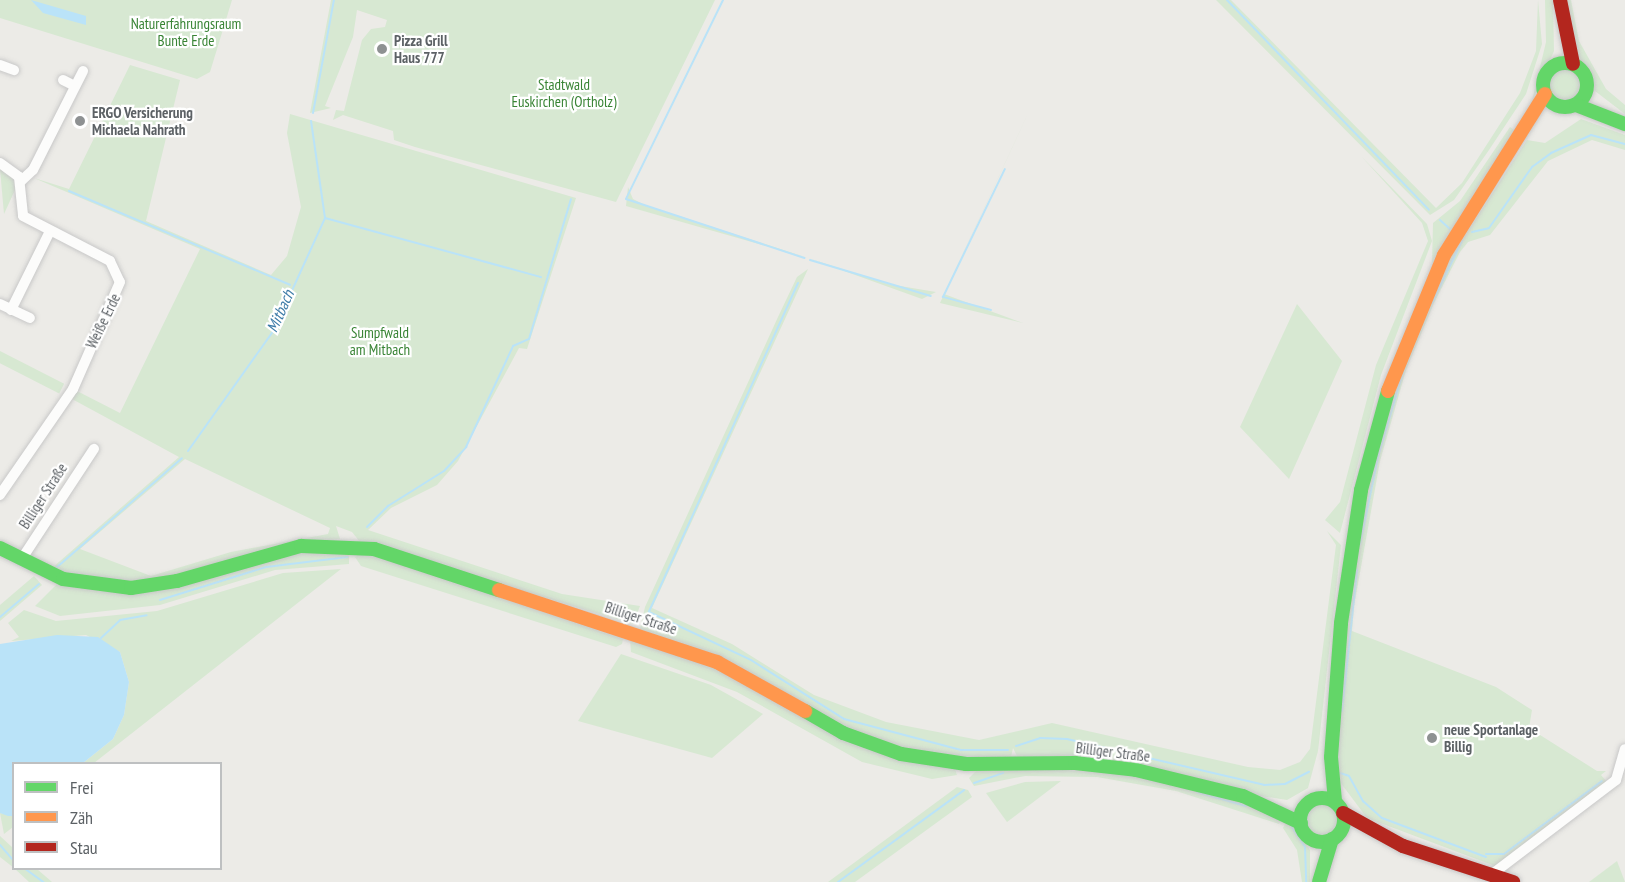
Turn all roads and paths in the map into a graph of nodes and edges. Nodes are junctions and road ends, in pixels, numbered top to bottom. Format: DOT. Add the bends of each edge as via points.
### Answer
graph roads {
  1 [pos="1558,0"];
  2 [pos="1574,64"];
  3 [pos="0,65"];
  4 [pos="1555,65"];
  5 [pos="14,70"];
  6 [pos="84,70"];
  7 [pos="63,80"];
  8 [pos="75,86"];
  9 [pos="1587,88"];
  10 [pos="1545,94"];
  11 [pos="1576,105"];
  12 [pos="1559,106"];
  13 [pos="1625,117"];
  14 [pos="1625,124"];
  15 [pos="0,163"];
  16 [pos="1500,165"];
  17 [pos="21,181"];
  18 [pos="50,231"];
  19 [pos="0,304"];
  20 [pos="11,310"];
  21 [pos="30,318"];
  22 [pos="94,449"];
  23 [pos="0,495"];
  24 [pos="2,552"];
  25 [pos="21,560"];
  26 [pos="1333,706"];
  27 [pos="1625,748"];
  28 [pos="1623,776"];
  29 [pos="1243,796"];
  30 [pos="1311,801"];
  31 [pos="1335,801"];
  32 [pos="1343,813"];
  33 [pos="1301,823"];
  34 [pos="1310,837"];
  35 [pos="1334,838"];
  36 [pos="1403,846"];
  37 [pos="1491,875"];
  38 [pos="1313,882"];
  39 [pos="1319,882"];
  40 [pos="1513,882"];
  1 -- 2 [label="street"];
  1 -- 4 [label="street"];
  2 -- 4 [label="street"];
  2 -- 9 [label="street" via="1584,73"];
  3 -- 5 [label="street"];
  4 -- 10 [label="street" via="1544,77"];
  6 -- 8 [label="street"];
  7 -- 8 [label="street"];
  8 -- 17 [label="street" via="33,170"];
  9 -- 11 [label="street"];
  9 -- 13 [label="street"];
  10 -- 12 [label="street"];
  10 -- 16 [label="street"];
  11 -- 12 [label="street"];
  11 -- 14 [label="street"];
  12 -- 16 [label="street"];
  15 -- 17 [label="street"];
  16 -- 26 [label="street" via="1433,276 1383,402 1354,530"];
  17 -- 18 [label="street, Weiße Erde" via="20,212"];
  18 -- 20 [label="street"];
  18 -- 23 [label="street, Weiße Erde" via="110,261 120,277 118,292 58,409"];
  19 -- 20 [label="street"];
  20 -- 21 [label="street"];
  22 -- 25 [label="street, Billiger Straße"];
  24 -- 25 [label="street, Billiger Straße"];
  25 -- 29 [label="street, Billiger Straße" via="72,582 131,588 177,581 285,548 363,547 717,662 843,733 901,754 966,764 1117,767"];
  26 -- 30 [label="street"];
  26 -- 31 [label="street"];
  27 -- 28 [label="street"];
  28 -- 37 [label="street"];
  29 -- 30 [label="street, Billiger Straße"];
  29 -- 33 [label="street, Billiger Straße"];
  30 -- 31 [label="street"];
  30 -- 33 [label="street"];
  31 -- 32 [label="street"];
  32 -- 35 [label="street"];
  32 -- 36 [label="street"];
  33 -- 34 [label="street"];
  34 -- 35 [label="street"];
  34 -- 38 [label="street"];
  35 -- 36 [label="street"];
  35 -- 39 [label="street"];
  36 -- 37 [label="street"];
  37 -- 40 [label="street"];
}
